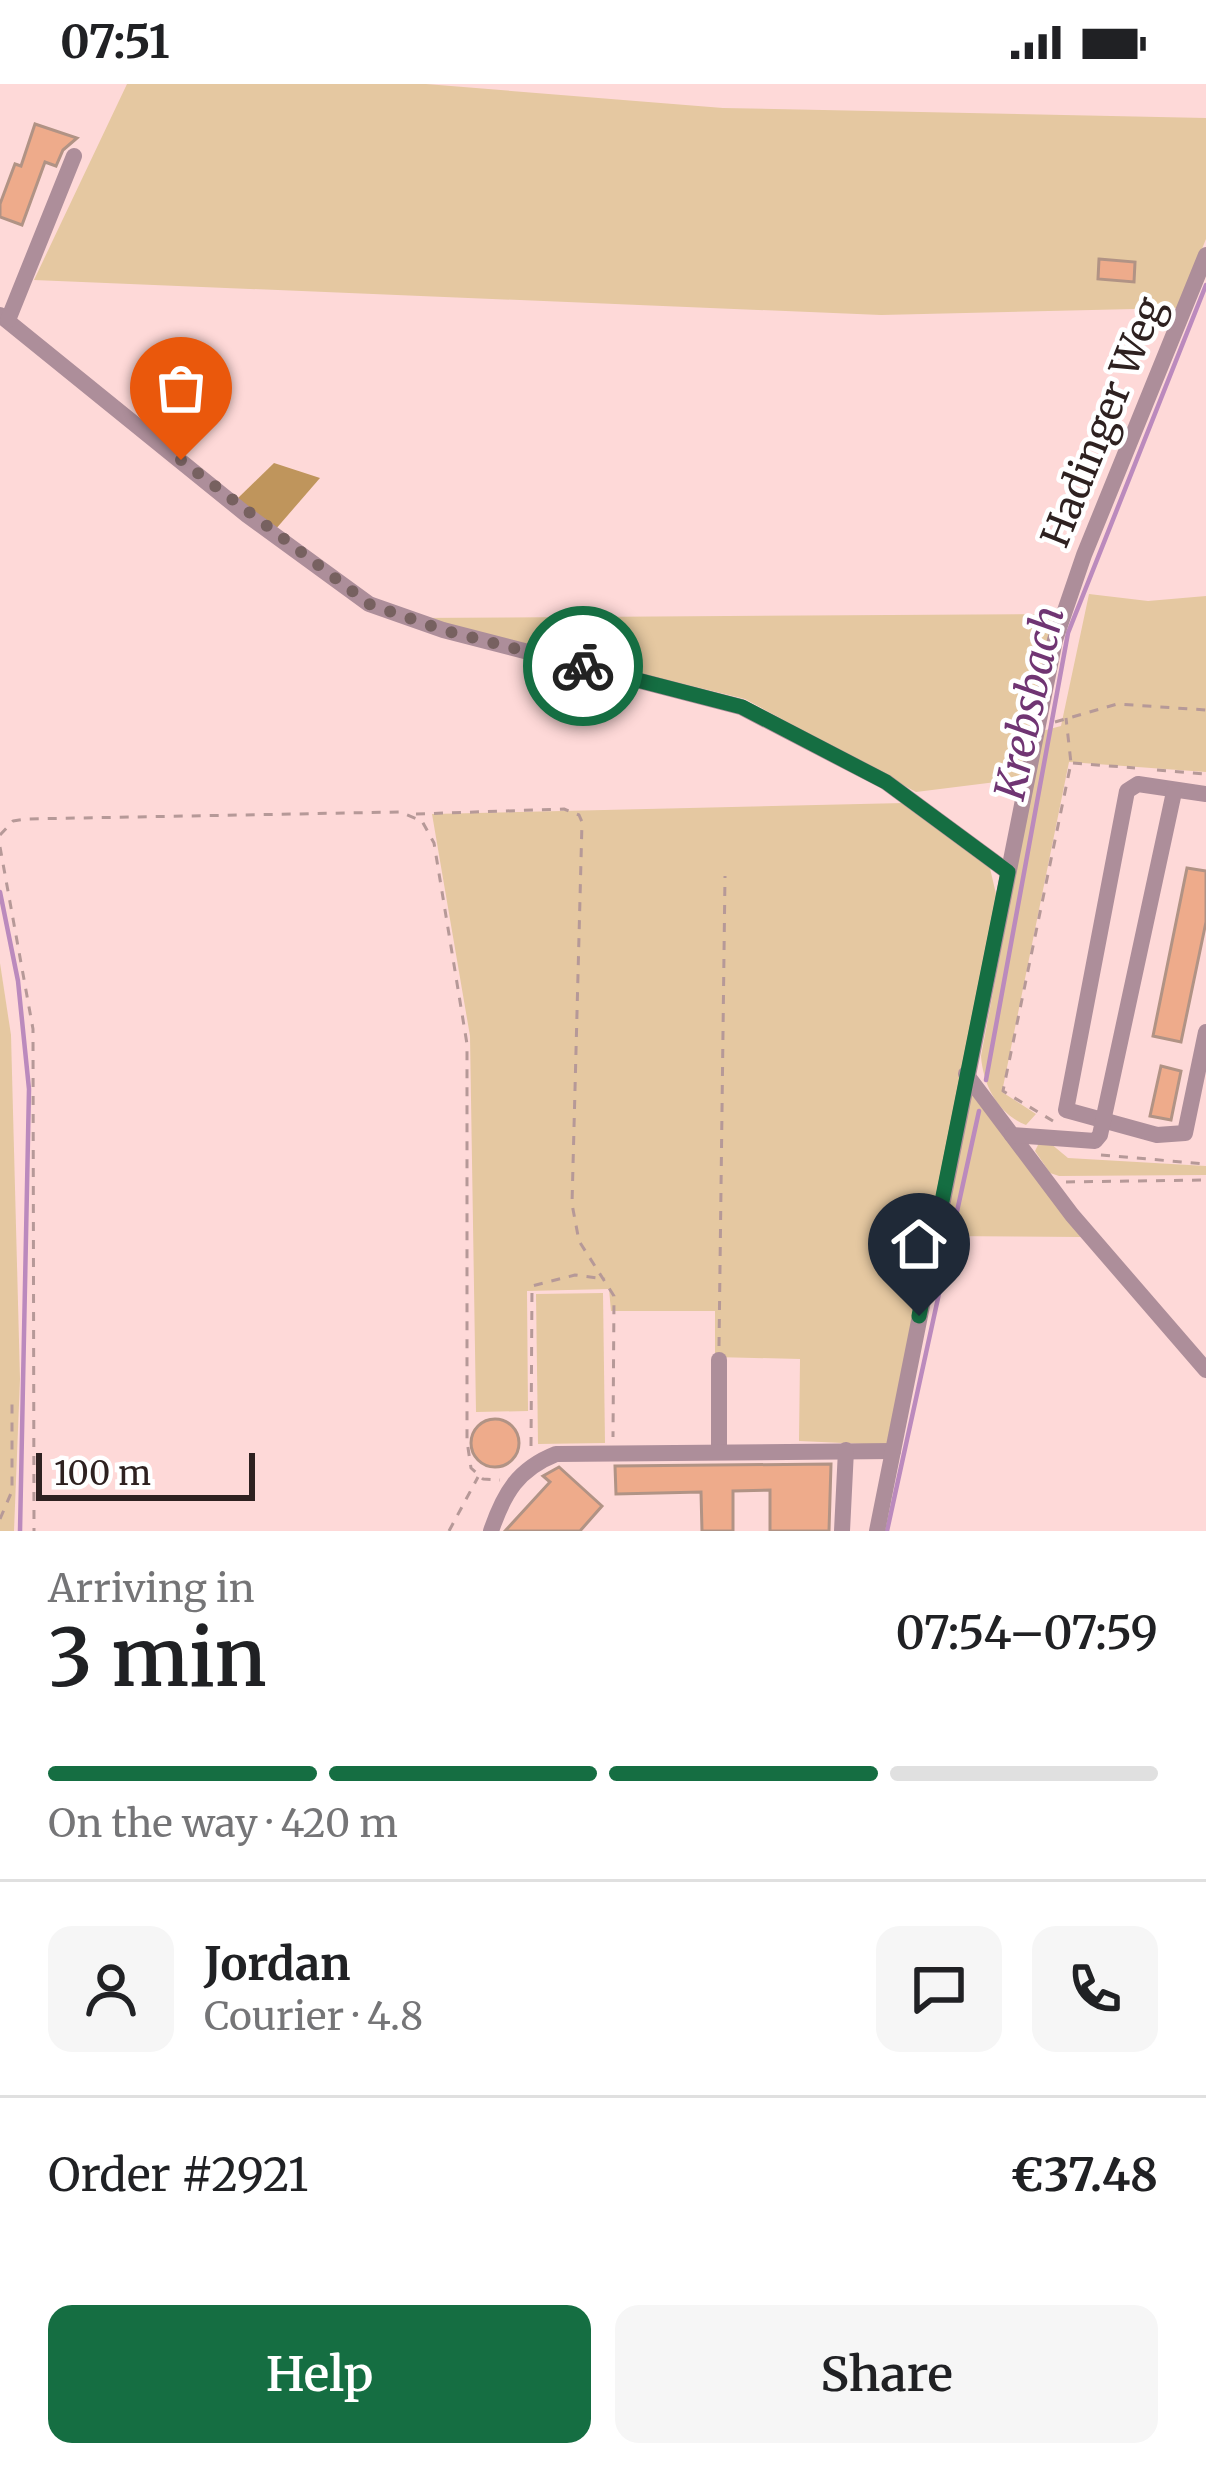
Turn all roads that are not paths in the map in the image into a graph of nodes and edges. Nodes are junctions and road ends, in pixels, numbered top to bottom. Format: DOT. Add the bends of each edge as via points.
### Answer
graph roads {
  1 [pos="74,156"];
  2 [pos="1206,255"];
  3 [pos="4,318"];
  4 [pos="1174,792"];
  5 [pos="1206,794"];
  6 [pos="1008,872"];
  7 [pos="1206,1031"];
  8 [pos="966,1074"];
  9 [pos="1106,1121"];
  10 [pos="1185,1133"];
  11 [pos="1012,1135"];
  12 [pos="1206,1141"];
  13 [pos="719,1360"];
  14 [pos="1206,1370"];
  15 [pos="719,1450"];
  16 [pos="846,1450"];
  17 [pos="893,1450"];
  18 [pos="491,1531"];
  19 [pos="842,1531"];
  20 [pos="877,1531"];
  1 -- 3 [label="street"];
  2 -- 6 [label="street, Hadinger Weg" via="1066,602"];
  3 -- 6 [label="street" via="369,604 742,707 886,782"];
  4 -- 5 [label="street"];
  4 -- 9 [label="street"];
  4 -- 9 [label="street" via="1138,784 1127,791 1064,1103 1072,1113"];
  6 -- 8 [label="street, Hadinger Weg"];
  7 -- 10 [label="street"];
  8 -- 11 [label="street"];
  8 -- 17 [label="street, Hadinger Weg"];
  9 -- 10 [label="street" via="1157,1135"];
  9 -- 11 [label="street" via="1091,1142"];
  10 -- 12 [label="street"];
  11 -- 14 [label="street" via="1137,1296"];
  13 -- 15 [label="street"];
  15 -- 16 [label="street"];
  15 -- 18 [label="street" via="556,1454 514,1480"];
  16 -- 17 [label="street"];
  16 -- 19 [label="street"];
  17 -- 20 [label="street, Hadinger Weg"];
}
